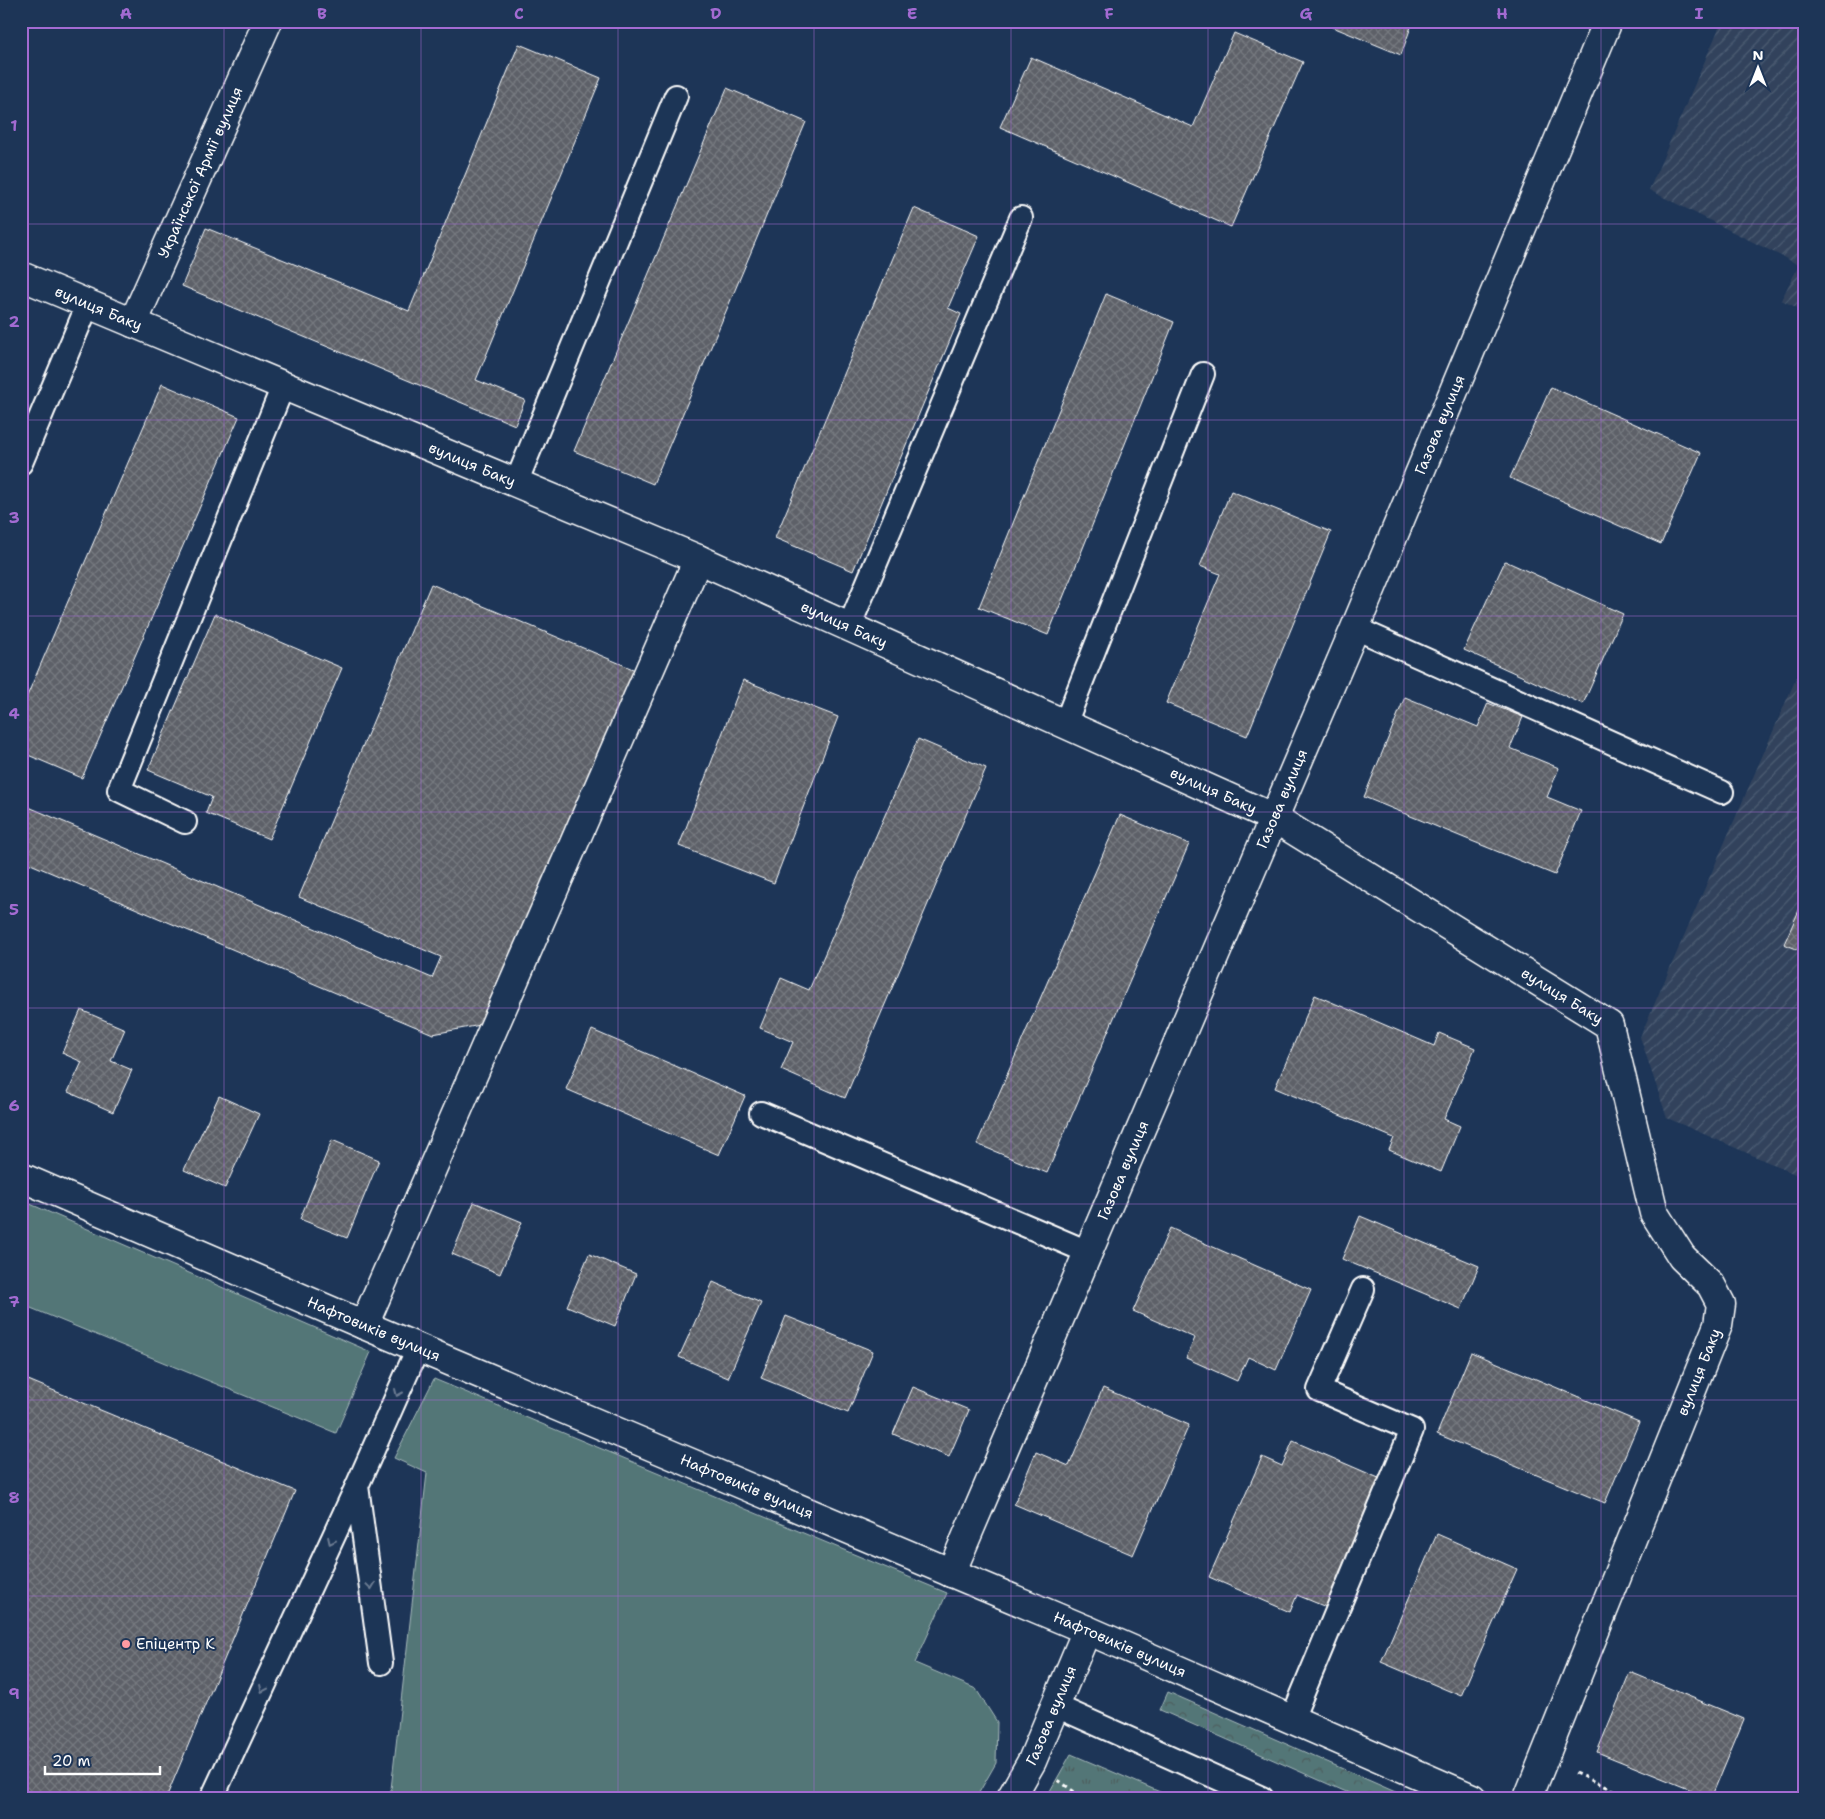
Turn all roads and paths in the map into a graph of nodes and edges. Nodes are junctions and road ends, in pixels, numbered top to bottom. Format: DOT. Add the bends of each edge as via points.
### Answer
graph roads {
  1 [pos="268,21"];
  2 [pos="1608,21"];
  3 [pos="676,96"];
  4 [pos="1022,218"];
  5 [pos="21,276"];
  6 [pos="88,304"];
  7 [pos="133,323"];
  8 [pos="1203,374"];
  9 [pos="283,386"];
  10 [pos="21,463"];
  11 [pos="516,483"];
  12 [pos="698,559"];
  13 [pos="849,627"];
  14 [pos="1355,628"];
  15 [pos="1065,724"];
  16 [pos="1722,792"];
  17 [pos="1274,818"];
  18 [pos="185,822"];
  19 [pos="761,1113"];
  20 [pos="21,1177"];
  21 [pos="1088,1252"];
  22 [pos="1363,1289"];
  23 [pos="364,1326"];
  24 [pos="418,1348"];
  25 [pos="357,1486"];
  26 [pos="951,1573"];
  27 [pos="1087,1630"];
  28 [pos="381,1663"];
  29 [pos="1056,1706"];
  30 [pos="1292,1719"];
  31 [pos="1543,1759"];
  32 [pos="212,1798"];
  33 [pos="1011,1798"];
  34 [pos="1262,1798"];
  35 [pos="1472,1798"];
  36 [pos="1528,1798"];
  37 [pos="1632,1798"];
  1 -- 7 [label="street, Української Армії вулиця"];
  2 -- 14 [label="street, Газова вулиця"];
  3 -- 11 [label="lane"];
  4 -- 13 [label="lane"];
  5 -- 6 [label="street, вулиця Баку"];
  6 -- 7 [label="street, вулиця Баку"];
  6 -- 10 [label="lane"];
  7 -- 9 [label="street, вулиця Баку"];
  8 -- 15 [label="lane"];
  9 -- 11 [label="street, вулиця Баку"];
  9 -- 18 [label="lane" via="119,790"];
  11 -- 12 [label="street, вулиця Баку"];
  12 -- 13 [label="street, вулиця Баку"];
  12 -- 23 [label="street"];
  13 -- 15 [label="street, вулиця Баку"];
  14 -- 16 [label="lane"];
  14 -- 17 [label="street, Газова вулиця"];
  15 -- 17 [label="street, вулиця Баку"];
  17 -- 21 [label="street, Газова вулиця"];
  17 -- 31 [label="street, вулиця Баку" via="1609,1025 1654,1213 1682,1257 1711,1285 1721,1304 1718,1326"];
  19 -- 21 [label="lane"];
  20 -- 23 [label="street, Нафтовиків вулиця"];
  21 -- 26 [label="street, Газова вулиця"];
  22 -- 30 [label="lane" via="1319,1390 1412,1430"];
  23 -- 24 [label="street, Нафтовиків вулиця"];
  24 -- 25 [label="lane, one-way"];
  24 -- 26 [label="street, Нафтовиків вулиця"];
  25 -- 28 [label="lane, one-way"];
  25 -- 32 [label="lane, one-way"];
  26 -- 27 [label="street, Нафтовиків вулиця"];
  27 -- 29 [label="street, Газова вулиця"];
  27 -- 30 [label="street, Нафтовиків вулиця"];
  29 -- 33 [label="street, Газова вулиця" via="1032,1761"];
  29 -- 34 [label="lane"];
  30 -- 35 [label="street, Нафтовиків вулиця"];
  31 -- 36 [label="street, вулиця Баку"];
  31 -- 37 [label="path"];
}
